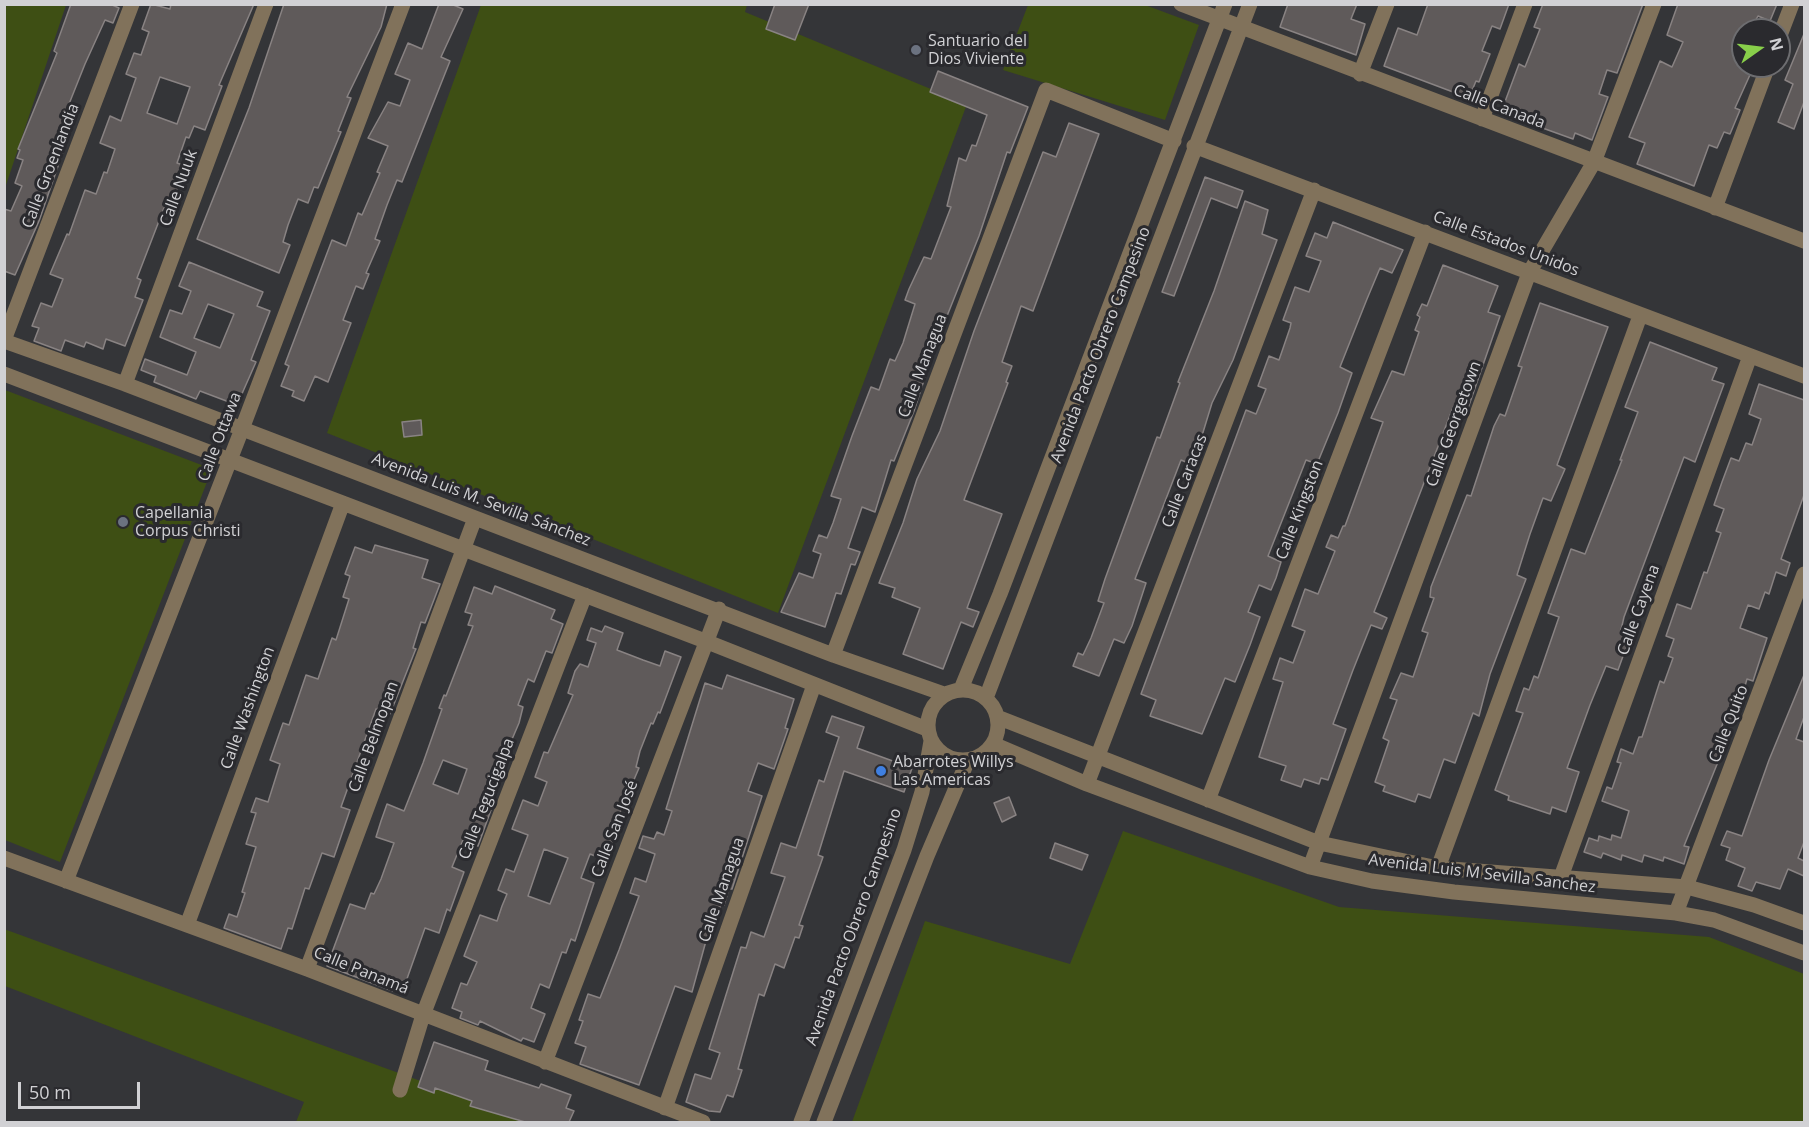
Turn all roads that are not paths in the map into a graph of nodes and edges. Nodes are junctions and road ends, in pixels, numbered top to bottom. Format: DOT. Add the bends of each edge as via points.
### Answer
graph roads {
  1 [pos="132,4"];
  2 [pos="266,4"];
  3 [pos="403,4"];
  4 [pos="1181,4"];
  5 [pos="1250,4"];
  6 [pos="1387,4"];
  7 [pos="1525,4"];
  8 [pos="1654,4"];
  9 [pos="1223,11"];
  10 [pos="1241,28"];
  11 [pos="1360,74"];
  12 [pos="1764,78"];
  13 [pos="1482,119"];
  14 [pos="1174,141"];
  15 [pos="1194,146"];
  16 [pos="1594,162"];
  17 [pos="1314,190"];
  18 [pos="1715,208"];
  19 [pos="1425,232"];
  20 [pos="1804,242"];
  21 [pos="1529,273"];
  22 [pos="1640,316"];
  23 [pos="4,340"];
  24 [pos="1750,356"];
  25 [pos="4,374"];
  26 [pos="1804,376"];
  27 [pos="125,384"];
  28 [pos="242,429"];
  29 [pos="230,460"];
  30 [pos="343,503"];
  31 [pos="475,518"];
  32 [pos="463,548"];
  33 [pos="1804,574"];
  34 [pos="585,595"];
  35 [pos="719,609"];
  36 [pos="705,641"];
  37 [pos="833,655"];
  38 [pos="814,685"];
  39 [pos="961,689"];
  40 [pos="944,694"];
  41 [pos="986,698"];
  42 [pos="998,717"];
  43 [pos="929,735"];
  44 [pos="993,744"];
  45 [pos="1099,758"];
  46 [pos="968,760"];
  47 [pos="1087,784"];
  48 [pos="1208,800"];
  49 [pos="909,833"];
  50 [pos="933,840"];
  51 [pos="1318,843"];
  52 [pos="4,858"];
  53 [pos="1310,867"];
  54 [pos="1438,868"];
  55 [pos="1560,877"];
  56 [pos="66,881"];
  57 [pos="1687,887"];
  58 [pos="1676,913"];
  59 [pos="1804,923"];
  60 [pos="187,925"];
  61 [pos="1804,953"];
  62 [pos="307,969"];
  63 [pos="423,1015"];
  64 [pos="545,1062"];
  65 [pos="400,1090"];
  66 [pos="665,1108"];
  67 [pos="703,1122"];
  68 [pos="801,1122"];
  69 [pos="824,1122"];
  1 -- 23 [label="street, Calle Groenlandia"];
  2 -- 27 [label="street, Calle Nuuk"];
  3 -- 28 [label="street, Calle Ottawa"];
  4 -- 9 [label="street, Calle Canada"];
  5 -- 10 [label="street, Avenida Pacto Obrero Campesino"];
  6 -- 11 [label="street"];
  7 -- 13 [label="street"];
  8 -- 16 [label="street, Calle Georgetown"];
  9 -- 10 [label="street, Calle Canada"];
  9 -- 14 [label="street, Avenida Pacto Obrero Campesino"];
  10 -- 11 [label="street, Calle Canada"];
  10 -- 15 [label="street, Avenida Pacto Obrero Campesino"];
  11 -- 13 [label="street, Calle Canada"];
  12 -- 18 [label="street"];
  13 -- 16 [label="street, Calle Canada"];
  14 -- 37 [label="street, Calle Managua" via="1046,90"];
  14 -- 39 [label="street, Avenida Pacto Obrero Campesino"];
  15 -- 17 [label="street, Calle Estados Unidos"];
  15 -- 41 [label="street, Avenida Pacto Obrero Campesino"];
  16 -- 18 [label="street, Calle Canada"];
  16 -- 21 [label="street, Calle Georgetown"];
  17 -- 19 [label="street, Calle Estados Unidos"];
  17 -- 45 [label="street, Calle Caracas"];
  18 -- 20 [label="street, Calle Canada"];
  19 -- 21 [label="street, Calle Estados Unidos"];
  19 -- 48 [label="street, Calle Kingston"];
  21 -- 22 [label="street, Calle Estados Unidos"];
  21 -- 51 [label="street, Calle Georgetown"];
  22 -- 24 [label="street, Calle Estados Unidos"];
  22 -- 54 [label="street"];
  23 -- 27 [label="street, Avenida Luis M. Sevilla Sánchez"];
  24 -- 26 [label="street, Calle Estados Unidos"];
  24 -- 55 [label="street, Calle Cayena"];
  25 -- 29 [label="street"];
  27 -- 28 [label="street, Avenida Luis M. Sevilla Sánchez"];
  28 -- 29 [label="street, Calle Ottawa"];
  28 -- 31 [label="street, Avenida Luis M. Sevilla Sánchez"];
  29 -- 30 [label="street"];
  29 -- 56 [label="street, Calle Ottawa"];
  30 -- 32 [label="street"];
  30 -- 60 [label="street, Calle Washington"];
  31 -- 32 [label="street, Calle Belmopan"];
  31 -- 35 [label="street, Avenida Luis M. Sevilla Sánchez"];
  32 -- 34 [label="street"];
  32 -- 62 [label="street, Calle Belmopan"];
  33 -- 57 [label="street, Calle Quito"];
  34 -- 36 [label="street"];
  34 -- 63 [label="street, Calle Tegucigalpa"];
  35 -- 36 [label="street, Calle San José"];
  35 -- 37 [label="street, Avenida Luis M. Sevilla Sánchez"];
  36 -- 38 [label="street"];
  36 -- 64 [label="street, Calle San José"];
  37 -- 40 [label="street, Avenida Luis M. Sevilla Sánchez"];
  38 -- 43 [label="street"];
  38 -- 66 [label="street, Calle Managua"];
  39 -- 40 [label="street"];
  39 -- 41 [label="street"];
  40 -- 43 [label="street" via="928,716"];
  41 -- 42 [label="street"];
  42 -- 44 [label="street"];
  42 -- 45 [label="street, Avenida Luis M Sevilla Sanchez"];
  43 -- 46 [label="street" via="947,756"];
  43 -- 49 [label="street, Avenida Pacto Obrero Campesino" via="922,792"];
  44 -- 46 [label="street" via="982,755"];
  44 -- 47 [label="street, Avenida Luis M Sevilla Sanchez"];
  45 -- 47 [label="street, Calle Caracas"];
  45 -- 48 [label="street, Avenida Luis M Sevilla Sanchez"];
  46 -- 50 [label="street"];
  47 -- 53 [label="street, Avenida Luis M Sevilla Sanchez"];
  48 -- 51 [label="street, Avenida Luis M Sevilla Sanchez"];
  49 -- 50 [label="street"];
  49 -- 68 [label="street, Avenida Pacto Obrero Campesino"];
  50 -- 69 [label="street"];
  51 -- 53 [label="street, Calle Georgetown"];
  51 -- 54 [label="street, Avenida Luis M Sevilla Sanchez"];
  52 -- 56 [label="street, Calle Panamá"];
  53 -- 58 [label="street, Avenida Luis M Sevilla Sanchez" via="1372,881 1454,892"];
  54 -- 55 [label="street, Avenida Luis M Sevilla Sanchez"];
  55 -- 57 [label="street, Avenida Luis M Sevilla Sanchez"];
  56 -- 60 [label="street, Calle Panamá"];
  57 -- 58 [label="street, Calle Quito"];
  57 -- 59 [label="street, Avenida Luis M Sevilla Sanchez"];
  58 -- 61 [label="street, Avenida Luis M Sevilla Sanchez" via="1714,920"];
  60 -- 62 [label="street, Calle Panamá"];
  62 -- 63 [label="street, Calle Panamá"];
  63 -- 64 [label="street, Calle Panamá"];
  63 -- 65 [label="street, Calle Tegucigalpa"];
  64 -- 66 [label="street, Calle Panamá"];
  66 -- 67 [label="street, Calle Panamá"];
}
